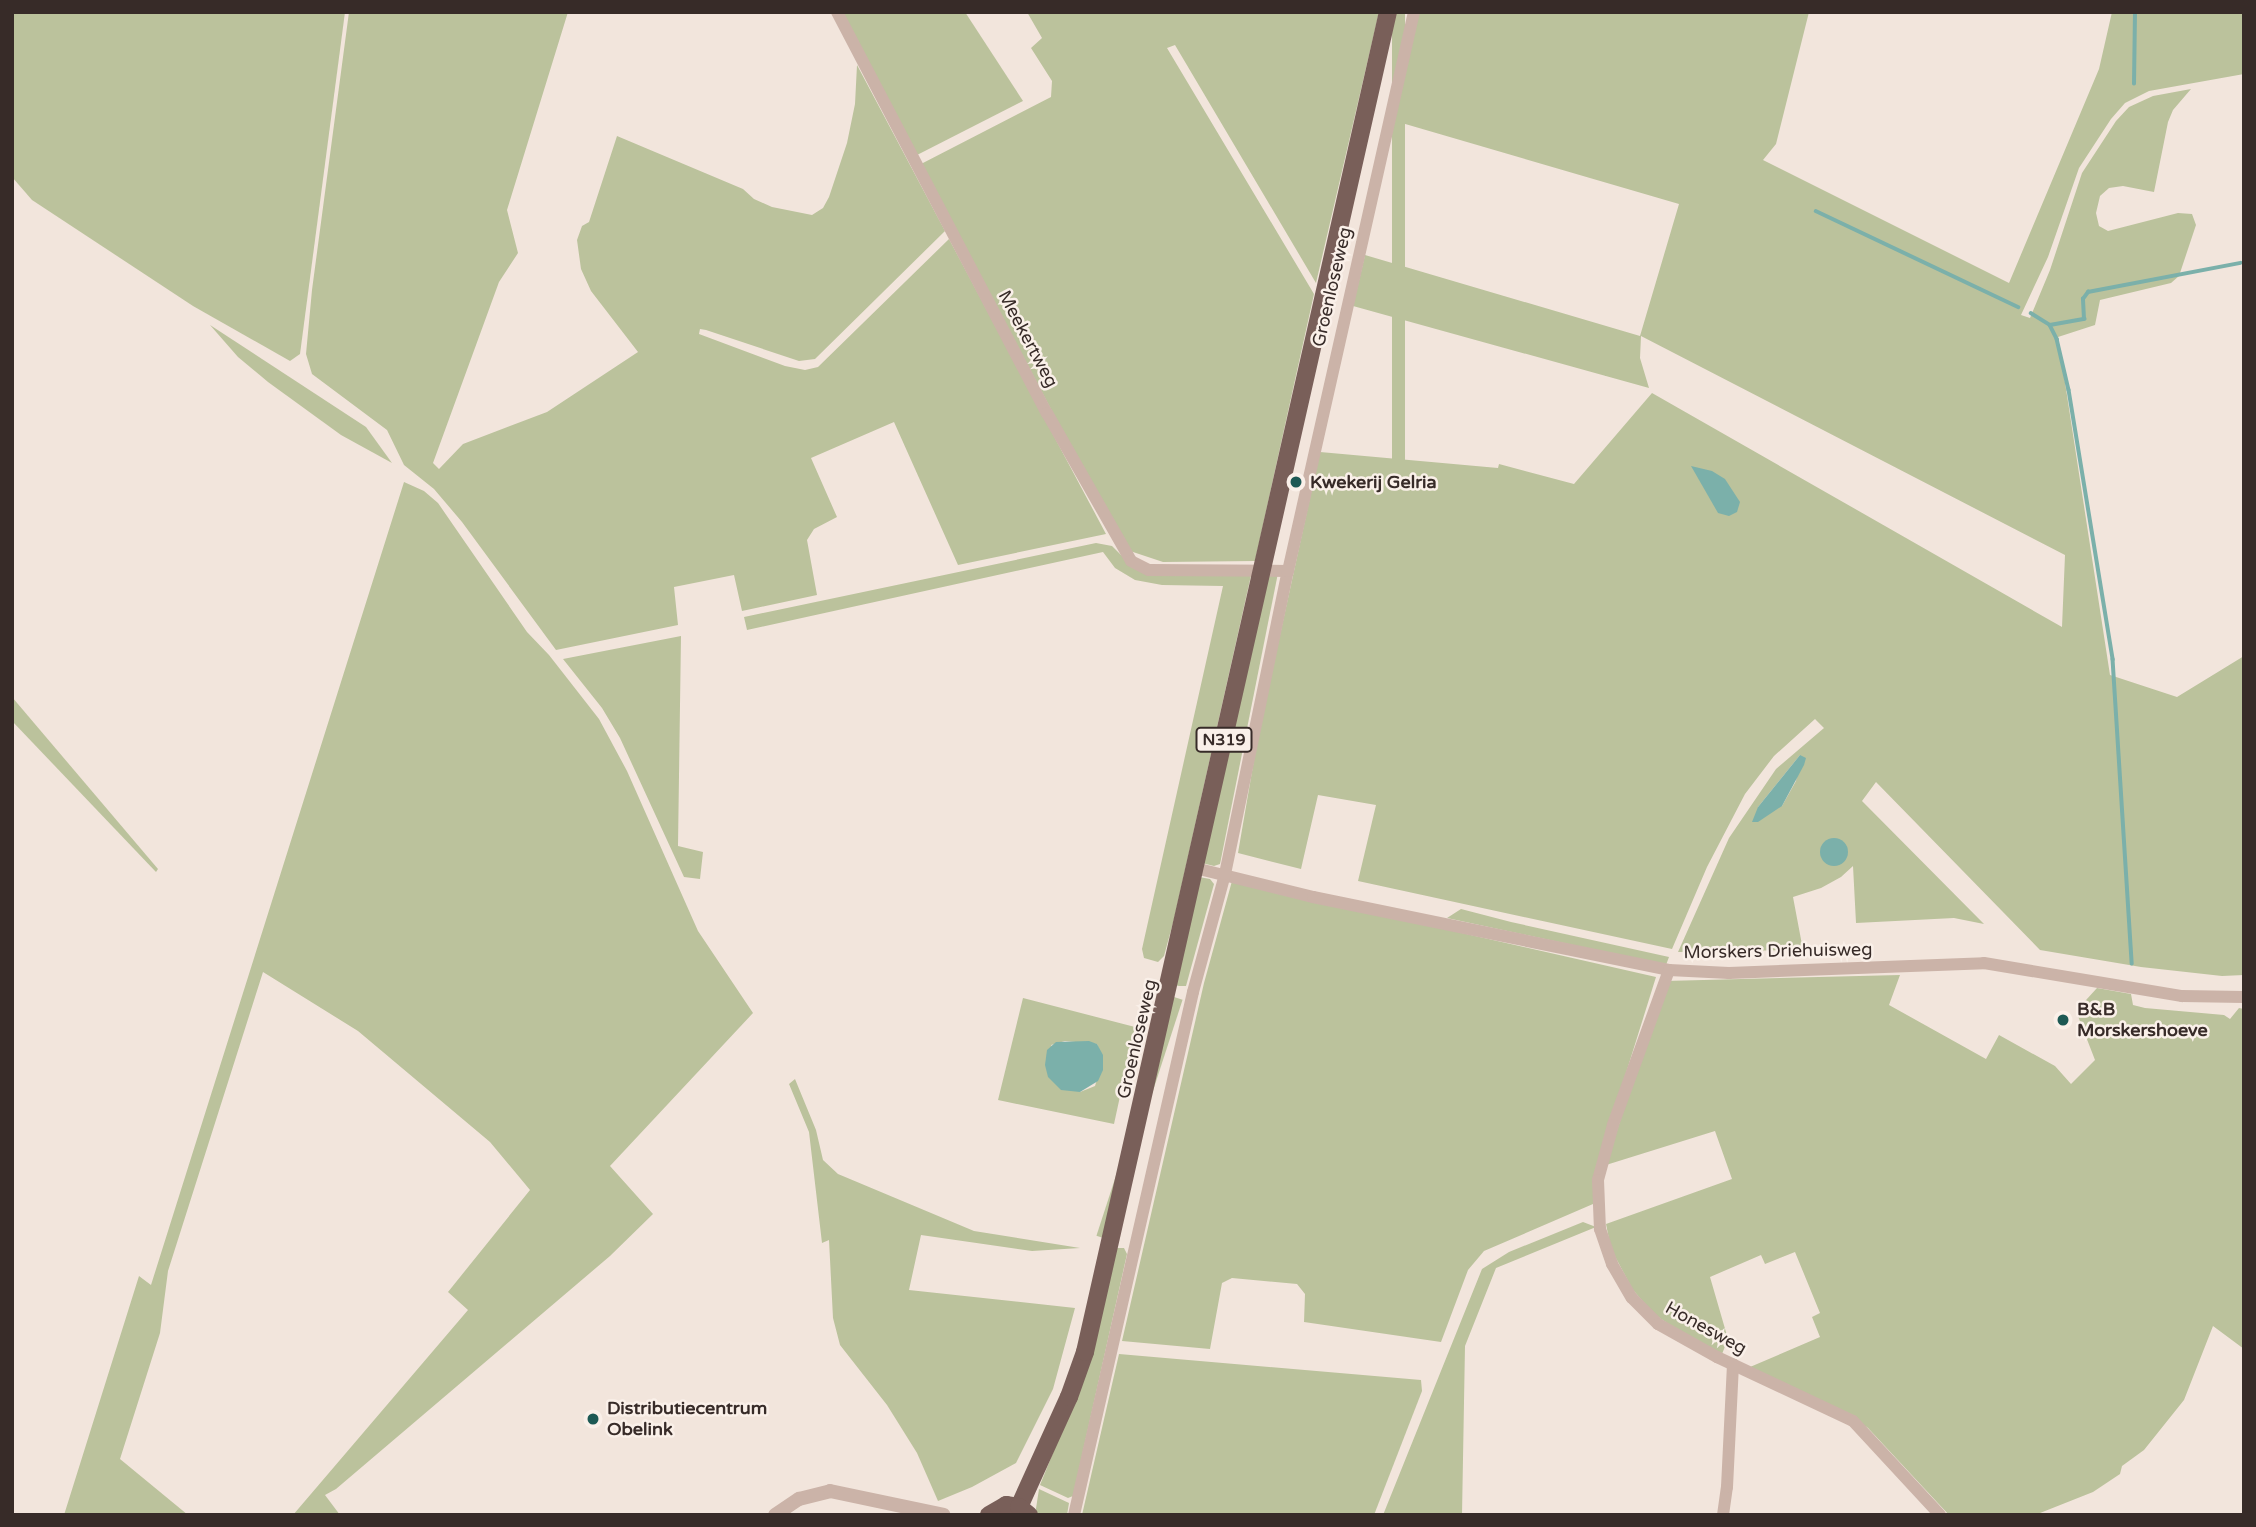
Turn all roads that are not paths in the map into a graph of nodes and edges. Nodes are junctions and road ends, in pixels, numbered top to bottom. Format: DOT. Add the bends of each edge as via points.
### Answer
graph roads {
  1 [pos="837,12"];
  2 [pos="1388,12"];
  3 [pos="1414,12"];
  4 [pos="1262,571"];
  5 [pos="1288,571"];
  6 [pos="1195,868"];
  7 [pos="1225,874"];
  8 [pos="1669,970"];
  9 [pos="2244,996"];
  10 [pos="1733,1364"];
  11 [pos="1024,1511"];
  12 [pos="775,1515"];
  13 [pos="944,1515"];
  14 [pos="989,1515"];
  15 [pos="1074,1515"];
  16 [pos="1723,1515"];
  17 [pos="1940,1515"];
  1 -- 4 [label="street, Meekertweg" via="1047,413 1131,561 1149,570"];
  2 -- 4 [label="main road, Groenloseweg / N319"];
  3 -- 5 [label="street, Groenloseweg"];
  4 -- 5 [label="street"];
  4 -- 6 [label="main road, Groenloseweg / N319"];
  5 -- 7 [label="street, Groenloseweg"];
  6 -- 7 [label="street, Morskers Driehuisweg"];
  6 -- 11 [label="main road, Groenloseweg / N319" via="1085,1352"];
  7 -- 8 [label="street, Morskers Driehuisweg" via="1313,897"];
  7 -- 15 [label="street, Groenloseweg" via="1190,1006"];
  8 -- 9 [label="street, Morskers Driehuisweg" via="1984,963 2182,996"];
  8 -- 10 [label="street, Honesweg" via="1604,1152 1598,1181 1600,1229 1612,1264 1642,1309 1658,1324"];
  10 -- 16 [label="street"];
  10 -- 17 [label="street, Honesweg" via="1853,1422"];
  11 -- 14 [label="main road, N319" via="1000,1506"];
  12 -- 13 [label="street" via="799,1500 830,1492"];
}
